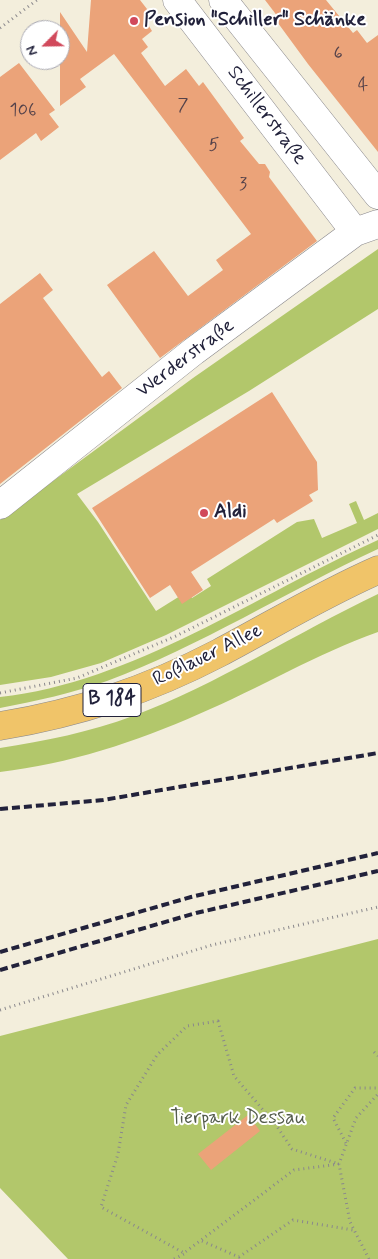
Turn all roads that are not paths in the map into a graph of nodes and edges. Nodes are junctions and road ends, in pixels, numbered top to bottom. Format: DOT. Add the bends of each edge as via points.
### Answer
graph roads {
  1 [pos="177,0"];
  2 [pos="224,0"];
  3 [pos="378,195"];
  4 [pos="367,228"];
  5 [pos="0,505"];
  6 [pos="378,570"];
  7 [pos="0,726"];
  1 -- 4 [label="street, Schillerstraße"];
  2 -- 3 [label="street, Schillerstraße"];
  4 -- 5 [label="street, Werderstraße" via="194,351"];
  6 -- 7 [label="main road, Roßlauer Allee / B 184" via="158,682 96,706"];
}
